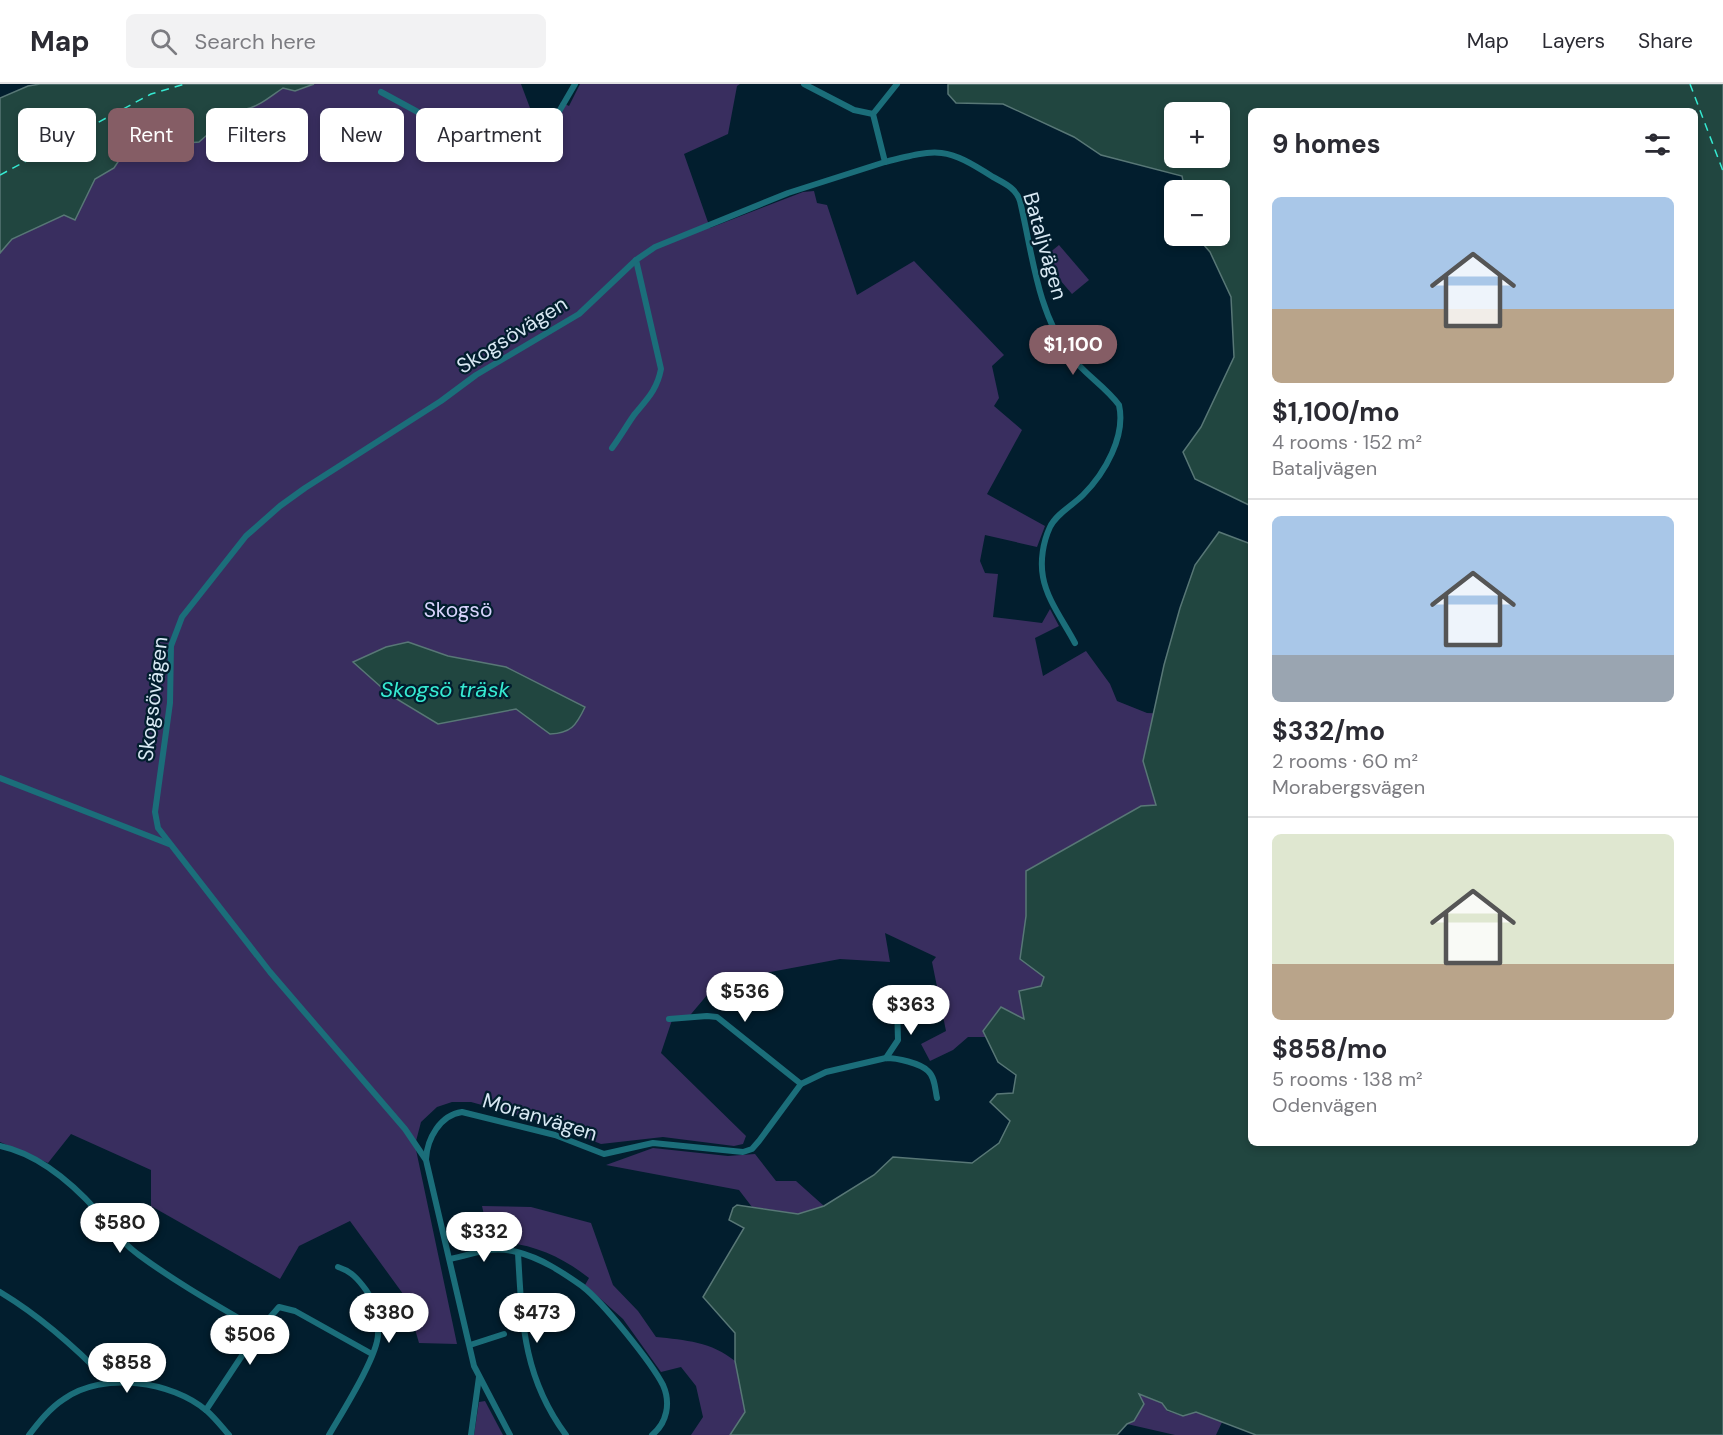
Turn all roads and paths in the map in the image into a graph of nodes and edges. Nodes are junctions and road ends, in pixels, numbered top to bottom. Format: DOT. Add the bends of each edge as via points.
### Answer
graph roads {
  1 [pos="575,84"];
  2 [pos="804,84"];
  3 [pos="897,84"];
  4 [pos="381,92"];
  5 [pos="873,114"];
  6 [pos="885,162"];
  7 [pos="636,260"];
  8 [pos="612,448"];
  9 [pos="1075,643"];
  10 [pos="0,778"];
  11 [pos="170,844"];
  12 [pos="897,1004"];
  13 [pos="669,1019"];
  14 [pos="886,1058"];
  15 [pos="801,1084"];
  16 [pos="937,1098"];
  17 [pos="0,1146"];
  18 [pos="426,1160"];
  19 [pos="518,1252"];
  20 [pos="450,1259"];
  21 [pos="338,1267"];
  22 [pos="0,1292"];
  23 [pos="259,1330"];
  24 [pos="504,1334"];
  25 [pos="470,1345"];
  26 [pos="372,1354"];
  27 [pos="478,1377"];
  28 [pos="108,1382"];
  29 [pos="206,1410"];
  30 [pos="29,1435"];
  31 [pos="229,1435"];
  32 [pos="329,1435"];
  33 [pos="471,1435"];
  34 [pos="510,1435"];
  35 [pos="566,1435"];
  36 [pos="652,1435"];
  1 -- 4 [label="street" via="557,115 537,131 522,134 452,130"];
  2 -- 5 [label="street" via="854,110"];
  3 -- 5 [label="street"];
  5 -- 6 [label="street"];
  6 -- 7 [label="street, Skogsövägen" via="743,210 655,246"];
  6 -- 9 [label="street, Bataljvägen" via="947,152 1013,189 1020,201 1046,310 1056,334 1070,356 1119,405 1121,429 1117,441 1097,478 1051,525 1044,546 1042,575 1046,591"];
  7 -- 8 [label="street" via="661,369 651,397"];
  7 -- 11 [label="street, Skogsövägen" via="595,301 560,327 476,375 280,506 246,536 211,579 182,617 171,646 170,703 155,812 158,828"];
  10 -- 11 [label="street"];
  11 -- 18 [label="street, Skogsövägen" via="270,972 399,1121"];
  12 -- 14 [label="street" via="898,1040"];
  13 -- 15 [label="street" via="717,1017"];
  14 -- 15 [label="street, Moranvägen" via="826,1072"];
  14 -- 16 [label="street, Moranvägen" via="928,1070"];
  15 -- 18 [label="street, Moranvägen" via="759,1141 743,1152 653,1143 604,1154 555,1135 462,1112 448,1117 436,1130"];
  17 -- 23 [label="street" via="26,1155 57,1174 78,1190 138,1254"];
  18 -- 20 [label="street, Skogsövägen"];
  19 -- 20 [label="street" via="494,1248"];
  19 -- 35 [label="street" via="528,1359 548,1410"];
  19 -- 36 [label="street" via="544,1262 584,1288 663,1385 666,1414"];
  20 -- 25 [label="street, Skogsövägen"];
  21 -- 26 [label="street" via="355,1276 368,1293 378,1335"];
  22 -- 28 [label="street" via="83,1355"];
  23 -- 26 [label="street" via="279,1307 287,1307"];
  23 -- 29 [label="street"];
  24 -- 25 [label="street"];
  25 -- 27 [label="street, Skogsövägen"];
  26 -- 32 [label="street"];
  27 -- 33 [label="street"];
  27 -- 34 [label="street, Skogsövägen"];
  28 -- 29 [label="street" via="148,1386"];
  28 -- 30 [label="street" via="65,1398"];
  29 -- 31 [label="street"];
}
